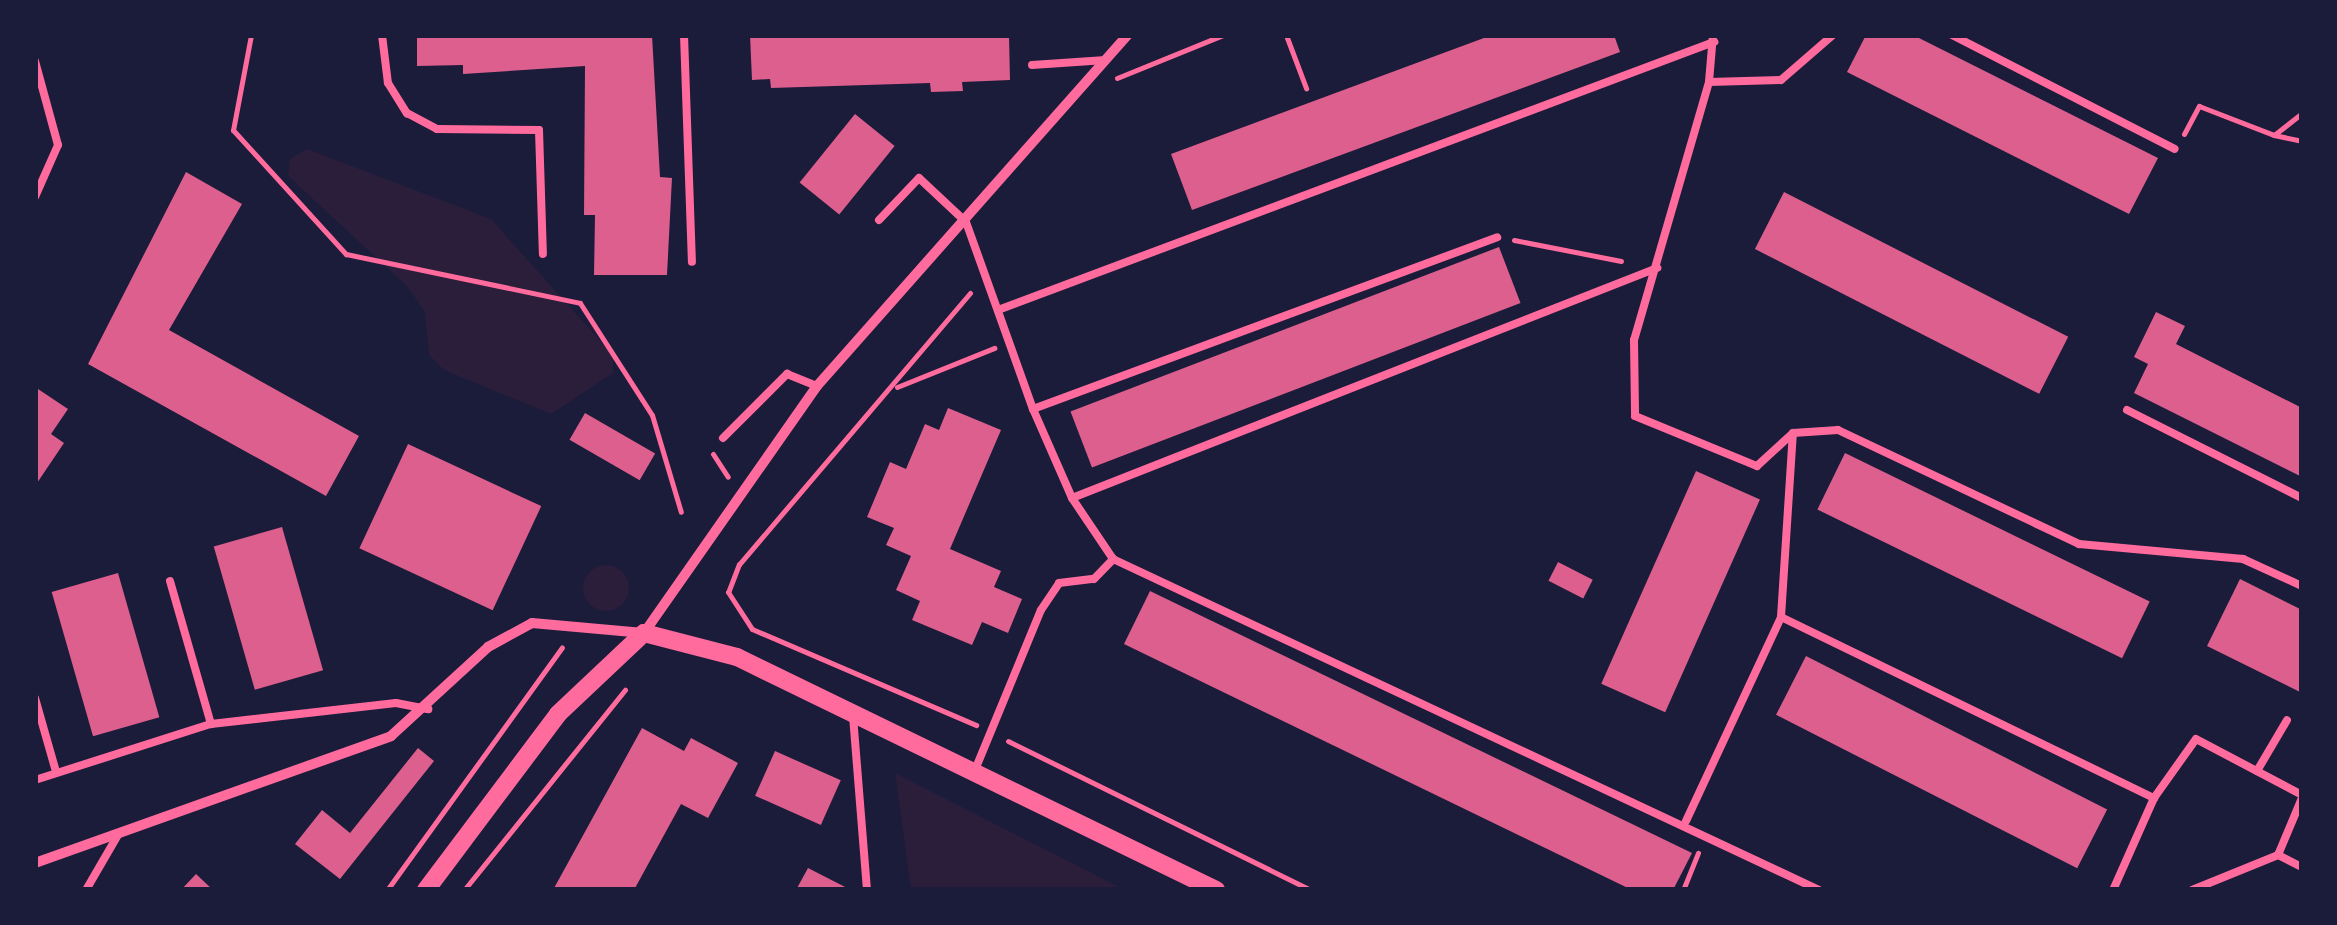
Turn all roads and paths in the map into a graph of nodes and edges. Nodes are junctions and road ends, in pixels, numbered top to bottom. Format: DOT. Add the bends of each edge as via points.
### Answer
graph roads {
  1 [pos="251,35"];
  2 [pos="382,35"];
  3 [pos="684,35"];
  4 [pos="1128,35"];
  5 [pos="1224,35"];
  6 [pos="1286,35"];
  7 [pos="1833,35"];
  8 [pos="1952,35"];
  9 [pos="1713,38"];
  10 [pos="1106,60"];
  11 [pos="35,61"];
  12 [pos="1032,65"];
  13 [pos="1709,82"];
  14 [pos="1306,88"];
  15 [pos="1072,96"];
  16 [pos="2302,113"];
  17 [pos="2274,135"];
  18 [pos="2302,141"];
  19 [pos="2176,149"];
  20 [pos="35,197"];
  21 [pos="879,220"];
  22 [pos="966,222"];
  23 [pos="1496,236"];
  24 [pos="544,254"];
  25 [pos="692,262"];
  26 [pos="1658,268"];
  27 [pos="988,272"];
  28 [pos="998,310"];
  29 [pos="1009,341"];
  30 [pos="817,386"];
  31 [pos="894,388"];
  32 [pos="1033,409"];
  33 [pos="2127,410"];
  34 [pos="1793,433"];
  35 [pos="723,438"];
  36 [pos="1072,498"];
  37 [pos="2302,498"];
  38 [pos="682,512"];
  39 [pos="1113,558"];
  40 [pos="170,581"];
  41 [pos="2302,586"];
  42 [pos="1782,617"];
  43 [pos="575,628"];
  44 [pos="644,632"];
  45 [pos="626,690"];
  46 [pos="35,698"];
  47 [pos="428,709"];
  48 [pos="853,712"];
  49 [pos="2287,720"];
  50 [pos="211,724"];
  51 [pos="989,731"];
  52 [pos="55,768"];
  53 [pos="975,770"];
  54 [pos="2257,771"];
  55 [pos="35,780"];
  56 [pos="2302,797"];
  57 [pos="2154,798"];
  58 [pos="1686,821"];
  59 [pos="2302,828"];
  60 [pos="1707,831"];
  61 [pos="119,833"];
  62 [pos="2287,833"];
  63 [pos="2278,855"];
  64 [pos="35,863"];
  65 [pos="2302,867"];
  66 [pos="86,890"];
  67 [pos="387,890"];
  68 [pos="426,890"];
  69 [pos="464,890"];
  70 [pos="866,890"];
  71 [pos="1216,890"];
  72 [pos="1312,890"];
  73 [pos="1683,890"];
  74 [pos="1819,890"];
  75 [pos="2114,890"];
  76 [pos="2192,890"];
  1 -- 38 [label="path" via="233,130 258,158 346,254 580,303 652,415"];
  2 -- 24 [label="lane" via="388,82 407,113 436,129 539,130"];
  3 -- 25 [label="lane"];
  4 -- 10 [label="street"];
  5 -- 15 [label="path"];
  6 -- 14 [label="path"];
  7 -- 13 [label="lane" via="1781,80"];
  8 -- 19 [label="lane"];
  9 -- 13 [label="lane"];
  9 -- 28 [label="lane"];
  10 -- 12 [label="lane"];
  10 -- 15 [label="street"];
  11 -- 20 [label="lane" via="58,145"];
  13 -- 26 [label="lane"];
  15 -- 22 [label="street"];
  16 -- 17 [label="path"];
  17 -- 18 [label="path"];
  17 -- 19 [label="path" via="2199,106"];
  21 -- 22 [label="lane" via="919,178"];
  22 -- 27 [label="lane"];
  22 -- 30 [label="street"];
  23 -- 26 [label="path"];
  23 -- 32 [label="lane"];
  26 -- 34 [label="lane" via="1634,340 1635,416 1756,466"];
  26 -- 36 [label="lane"];
  27 -- 28 [label="lane"];
  27 -- 31 [label="path"];
  28 -- 29 [label="lane"];
  29 -- 31 [label="path"];
  29 -- 32 [label="lane"];
  30 -- 35 [label="lane" via="787,374"];
  30 -- 44 [label="street"];
  31 -- 51 [label="path" via="739,564 728,592 752,629"];
  32 -- 36 [label="lane"];
  33 -- 37 [label="lane"];
  34 -- 41 [label="lane" via="1838,430 2079,544 2243,558"];
  34 -- 42 [label="lane"];
  36 -- 39 [label="lane"];
  39 -- 51 [label="lane" via="1094,578 1059,583"];
  39 -- 58 [label="lane"];
  40 -- 50 [label="lane"];
  42 -- 57 [label="lane"];
  42 -- 58 [label="lane"];
  43 -- 44 [label="street"];
  43 -- 47 [label="street" via="532,623 488,647"];
  43 -- 67 [label="path"];
  44 -- 48 [label="street" via="737,657"];
  44 -- 68 [label="street" via="558,714"];
  45 -- 69 [label="path"];
  46 -- 52 [label="lane"];
  47 -- 50 [label="lane" via="396,704"];
  47 -- 61 [label="street" via="391,736"];
  48 -- 53 [label="street"];
  48 -- 70 [label="lane"];
  49 -- 54 [label="lane"];
  50 -- 52 [label="lane"];
  51 -- 53 [label="lane"];
  51 -- 72 [label="path"];
  52 -- 55 [label="lane"];
  53 -- 71 [label="street"];
  54 -- 56 [label="lane"];
  54 -- 57 [label="lane" via="2196,739"];
  56 -- 62 [label="lane"];
  57 -- 75 [label="lane"];
  58 -- 60 [label="lane"];
  59 -- 62 [label="lane"];
  60 -- 73 [label="path"];
  60 -- 74 [label="lane"];
  61 -- 64 [label="street"];
  61 -- 66 [label="lane"];
  62 -- 63 [label="lane"];
  63 -- 65 [label="lane"];
  63 -- 76 [label="lane"];
}
